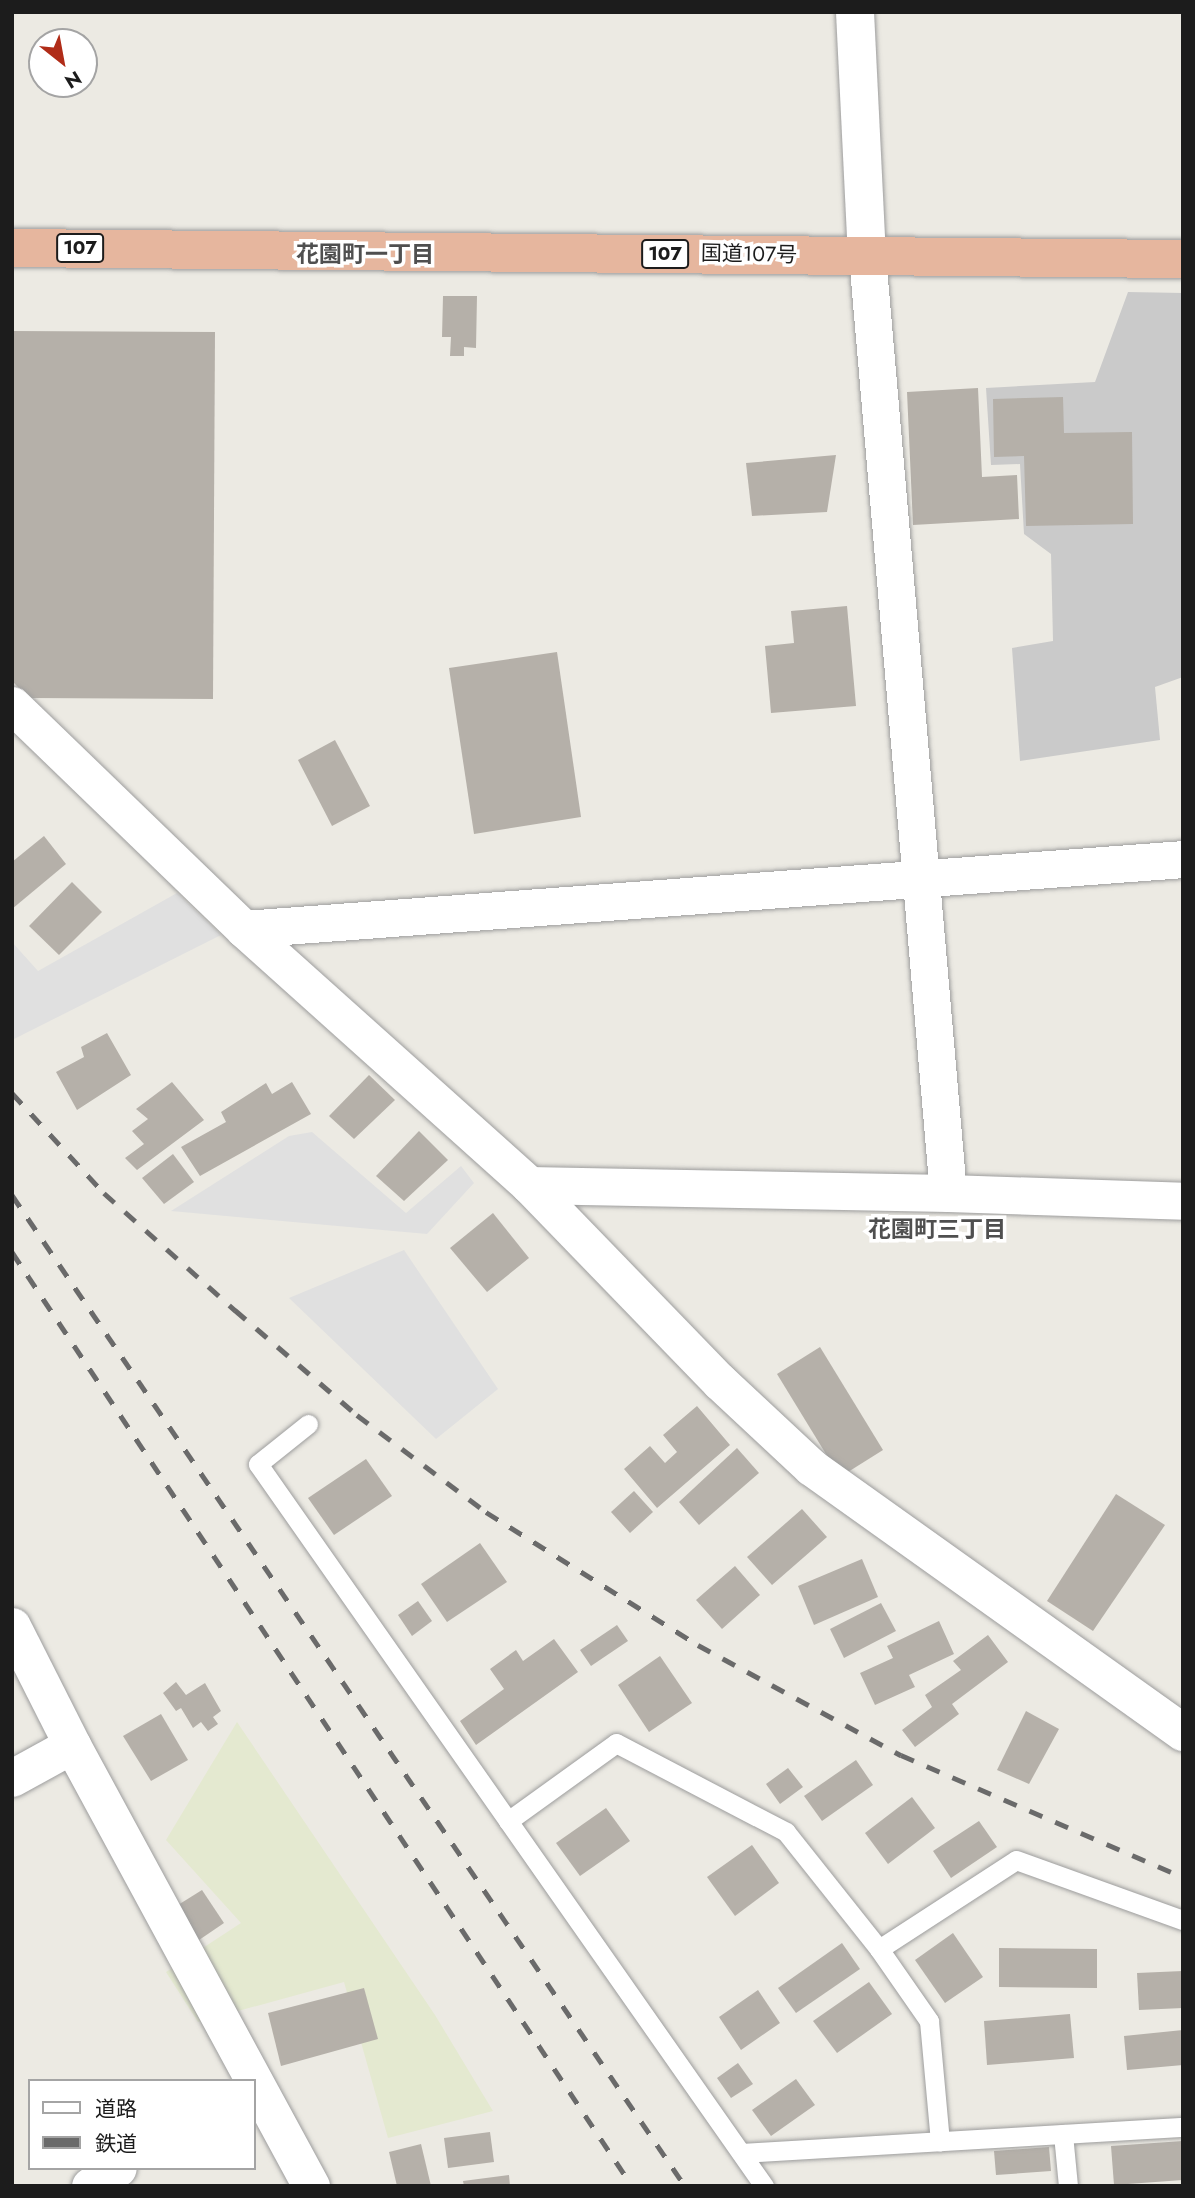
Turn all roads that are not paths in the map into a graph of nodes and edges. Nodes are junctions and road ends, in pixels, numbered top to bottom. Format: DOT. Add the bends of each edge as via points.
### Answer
graph roads {
  1 [pos="855,12"];
  2 [pos="12,248"];
  3 [pos="867,256"];
  4 [pos="1183,260"];
  5 [pos="12,705"];
  6 [pos="1183,859"];
  7 [pos="923,878"];
  8 [pos="244,929"];
  9 [pos="529,1185"];
  10 [pos="948,1193"];
  11 [pos="1183,1201"];
  12 [pos="308,1424"];
  13 [pos="16,1638"];
  14 [pos="1183,1732"];
  15 [pos="72,1745"];
  16 [pos="12,1778"];
  17 [pos="508,1821"];
  18 [pos="1183,1920"];
  19 [pos="879,1949"];
  20 [pos="253,2079"];
  21 [pos="256,2085"];
  22 [pos="1183,2127"];
  23 [pos="1063,2134"];
  24 [pos="940,2141"];
  25 [pos="742,2153"];
  26 [pos="115,2170"];
  27 [pos="90,2186"];
  28 [pos="311,2186"];
  29 [pos="764,2186"];
  30 [pos="1068,2186"];
  1 -- 3 [label="street"];
  2 -- 3 [label="highway, 国道107号 / 107"];
  3 -- 4 [label="highway, 国道107号 / 107"];
  3 -- 7 [label="street"];
  5 -- 8 [label="street"];
  6 -- 7 [label="street"];
  7 -- 8 [label="street"];
  7 -- 10 [label="street"];
  8 -- 9 [label="street"];
  9 -- 10 [label="street"];
  9 -- 14 [label="street" via="720,1382 811,1467"];
  10 -- 11 [label="street"];
  12 -- 17 [label="lane" via="258,1464"];
  13 -- 15 [label="street"];
  15 -- 16 [label="street"];
  15 -- 20 [label="street"];
  17 -- 19 [label="lane" via="616,1743 786,1832"];
  17 -- 25 [label="lane"];
  18 -- 19 [label="lane" via="1016,1860"];
  19 -- 24 [label="lane" via="929,2021"];
  21 -- 28 [label="street"];
  22 -- 23 [label="lane"];
  23 -- 24 [label="lane"];
  23 -- 30 [label="lane"];
  24 -- 25 [label="lane"];
  25 -- 29 [label="lane"];
  26 -- 27 [label="street"];
}
